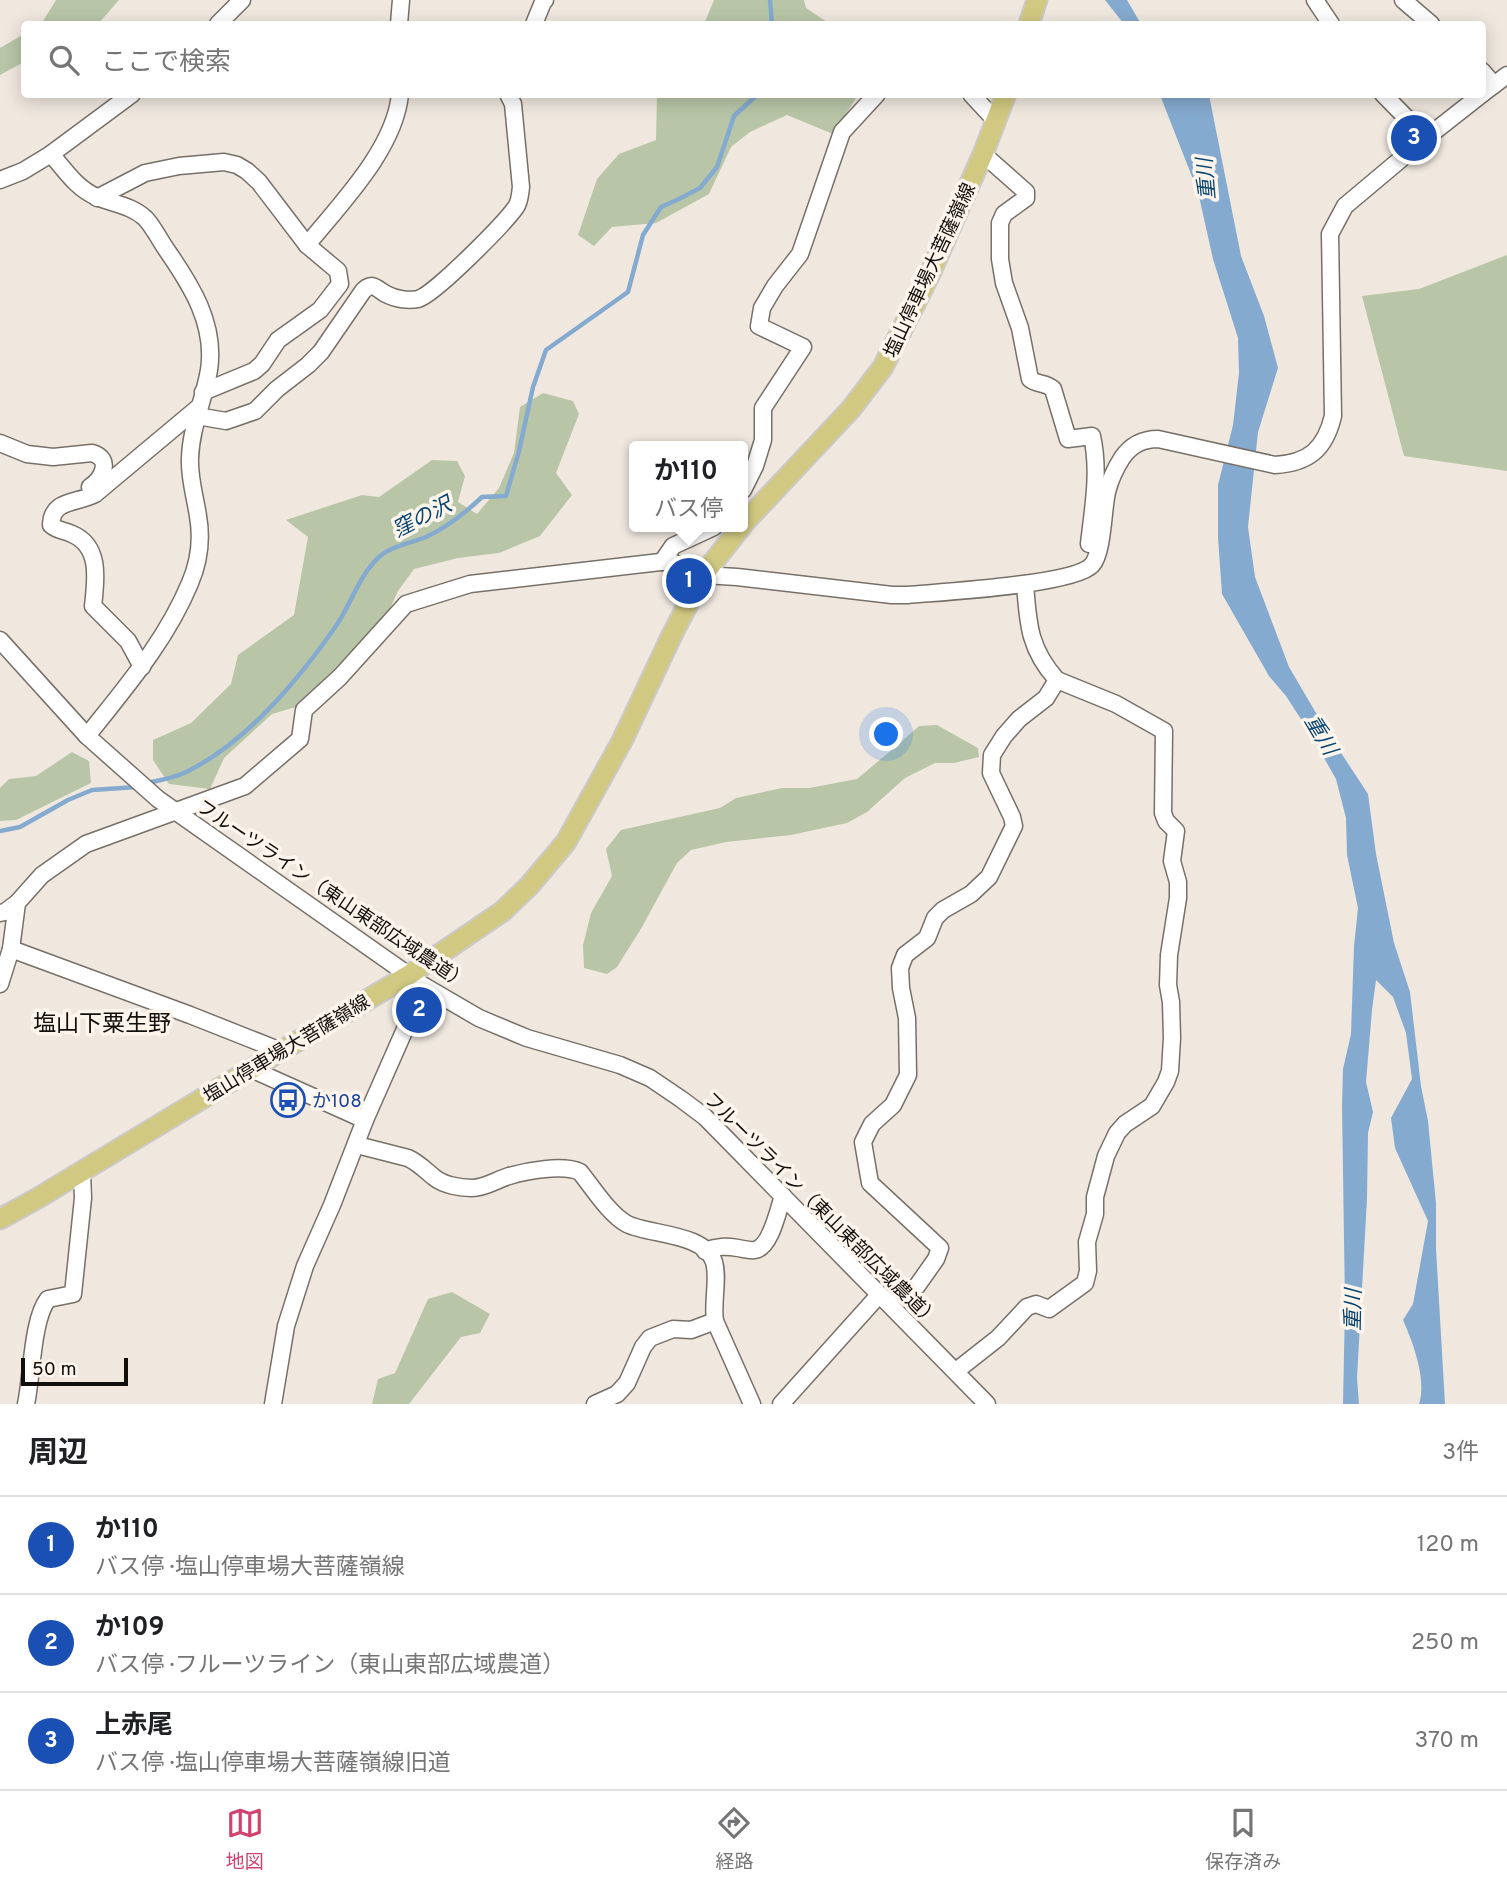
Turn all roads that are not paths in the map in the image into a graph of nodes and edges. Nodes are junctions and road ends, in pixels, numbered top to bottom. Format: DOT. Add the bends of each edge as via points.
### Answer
graph roads {
  1 [pos="242,0"];
  2 [pos="401,0"];
  3 [pos="545,0"];
  4 [pos="1037,0"];
  5 [pos="1315,0"];
  6 [pos="1403,0"];
  7 [pos="221,21"];
  8 [pos="399,21"];
  9 [pos="535,21"];
  10 [pos="1030,21"];
  11 [pos="1329,21"];
  12 [pos="1428,21"];
  13 [pos="127,98"];
  14 [pos="400,98"];
  15 [pos="510,98"];
  16 [pos="873,98"];
  17 [pos="975,98"];
  18 [pos="1005,98"];
  19 [pos="1387,98"];
  20 [pos="1477,98"];
  21 [pos="996,121"];
  22 [pos="1426,138"];
  23 [pos="51,154"];
  24 [pos="983,154"];
  25 [pos="0,180"];
  26 [pos="97,198"];
  27 [pos="307,245"];
  28 [pos="200,405"];
  29 [pos="0,443"];
  30 [pos="748,481"];
  31 [pos="73,502"];
  32 [pos="748,519"];
  33 [pos="703,532"];
  34 [pos="737,532"];
  35 [pos="1099,547"];
  36 [pos="663,562"];
  37 [pos="703,575"];
  38 [pos="1025,584"];
  39 [pos="0,640"];
  40 [pos="142,667"];
  41 [pos="1057,680"];
  42 [pos="87,736"];
  43 [pos="174,810"];
  44 [pos="17,903"];
  45 [pos="0,913"];
  46 [pos="11,949"];
  47 [pos="416,980"];
  48 [pos="0,984"];
  49 [pos="281,1051"];
  50 [pos="251,1069"];
  51 [pos="365,1120"];
  52 [pos="357,1145"];
  53 [pos="82,1172"];
  54 [pos="783,1196"];
  55 [pos="0,1219"];
  56 [pos="705,1251"];
  57 [pos="882,1298"];
  58 [pos="715,1321"];
  59 [pos="956,1371"];
  60 [pos="26,1404"];
  61 [pos="272,1404"];
  62 [pos="595,1404"];
  63 [pos="752,1404"];
  64 [pos="781,1404"];
  65 [pos="987,1404"];
  1 -- 7 [label="street"];
  2 -- 8 [label="street"];
  3 -- 9 [label="street"];
  4 -- 10 [label="main road"];
  5 -- 11 [label="street"];
  6 -- 12 [label="street"];
  13 -- 23 [label="street"];
  14 -- 27 [label="street" via="379,151"];
  15 -- 28 [label="street" via="520,197 480,246 419,299 405,300 368,287 321,352 256,411 226,421"];
  16 -- 30 [label="street" via="842,132 800,254 762,309 759,326 803,347 764,408 763,440"];
  17 -- 21 [label="street"];
  18 -- 21 [label="main road, 塩山停車場大菩薩嶺線"];
  19 -- 22 [label="street"];
  20 -- 22 [label="street"];
  21 -- 24 [label="main road, 塩山停車場大菩薩嶺線"];
  22 -- 35 [label="street" via="1345,206 1330,234 1333,416 1313,454 1275,465 1147,439 1127,451 1114,470"];
  23 -- 25 [label="street"];
  23 -- 26 [label="street" via="80,188"];
  24 -- 32 [label="main road, 塩山停車場大菩薩嶺線" via="916,305 883,367 851,409"];
  24 -- 35 [label="street" via="1026,192 1026,198 1004,214 1000,223 1004,283 1020,328 1030,379 1053,388 1068,439 1092,436 1097,456 1089,544"];
  26 -- 27 [label="street" via="145,173 178,166 237,164 259,182"];
  26 -- 28 [label="street" via="127,206 145,218 202,309 210,347"];
  27 -- 28 [label="street" via="338,271 336,291 320,310 278,340 254,371"];
  28 -- 31 [label="street" via="95,494"];
  28 -- 40 [label="street" via="190,459 198,561 169,627"];
  29 -- 31 [label="street" via="27,454 98,455 103,474"];
  31 -- 40 [label="street" via="58,506 51,525 85,542 96,565 93,606 128,640"];
  33 -- 36 [label="street" via="673,545"];
  34 -- 37 [label="main road, 塩山停車場大菩薩嶺線"];
  35 -- 38 [label="street" via="1091,566 1080,573"];
  36 -- 37 [label="street"];
  36 -- 43 [label="street" via="470,584 406,604 304,710 300,739 245,786"];
  37 -- 38 [label="street" via="908,595"];
  37 -- 47 [label="main road, 塩山停車場大菩薩嶺線" via="622,741 566,842 503,911"];
  38 -- 41 [label="street" via="1028,626 1043,664"];
  39 -- 42 [label="street, フルーツライン（東山東部広域農道）"];
  40 -- 42 [label="street"];
  41 -- 57 [label="street" via="992,755 991,773 1014,826 989,877 934,918 927,938 905,955 900,968 908,1075 893,1105 872,1124 863,1142 864,1158 870,1183 940,1248 917,1286"];
  41 -- 59 [label="street" via="1116,704 1164,731 1163,813 1175,831 1172,861 1178,882 1169,956 1170,1071 1152,1106 1125,1124 1106,1156 1087,1242 1085,1283 1049,1309 1036,1304 1027,1307 998,1338"];
  42 -- 43 [label="street, フルーツライン（東山東部広域農道）"];
  43 -- 44 [label="street" via="86,844 42,875"];
  43 -- 47 [label="street, フルーツライン（東山東部広域農道）"];
  44 -- 45 [label="street"];
  44 -- 46 [label="street"];
  46 -- 48 [label="street"];
  46 -- 49 [label="street"];
  47 -- 49 [label="main road, 塩山停車場大菩薩嶺線"];
  47 -- 51 [label="street"];
  47 -- 54 [label="street, フルーツライン（東山東部広域農道）" via="478,1018 650,1078 705,1117"];
  49 -- 50 [label="main road, 塩山停車場大菩薩嶺線"];
  50 -- 51 [label="street"];
  50 -- 53 [label="main road, 塩山停車場大菩薩嶺線"];
  51 -- 52 [label="street"];
  52 -- 56 [label="street" via="408,1158 445,1184 470,1188 507,1176 574,1169 622,1221 687,1240"];
  52 -- 61 [label="street" via="305,1266 286,1326"];
  53 -- 55 [label="main road, 塩山停車場大菩薩嶺線"];
  53 -- 60 [label="street" via="73,1294 48,1299 43,1305"];
  54 -- 56 [label="street" via="764,1246 750,1250 715,1246"];
  54 -- 57 [label="street, フルーツライン（東山東部広域農道）"];
  56 -- 58 [label="street" via="714,1262"];
  57 -- 59 [label="street, フルーツライン（東山東部広域農道）"];
  57 -- 64 [label="street"];
  58 -- 62 [label="street" via="650,1338 627,1383 617,1394"];
  58 -- 63 [label="street"];
  59 -- 65 [label="street, フルーツライン（東山東部広域農道）"];
}
